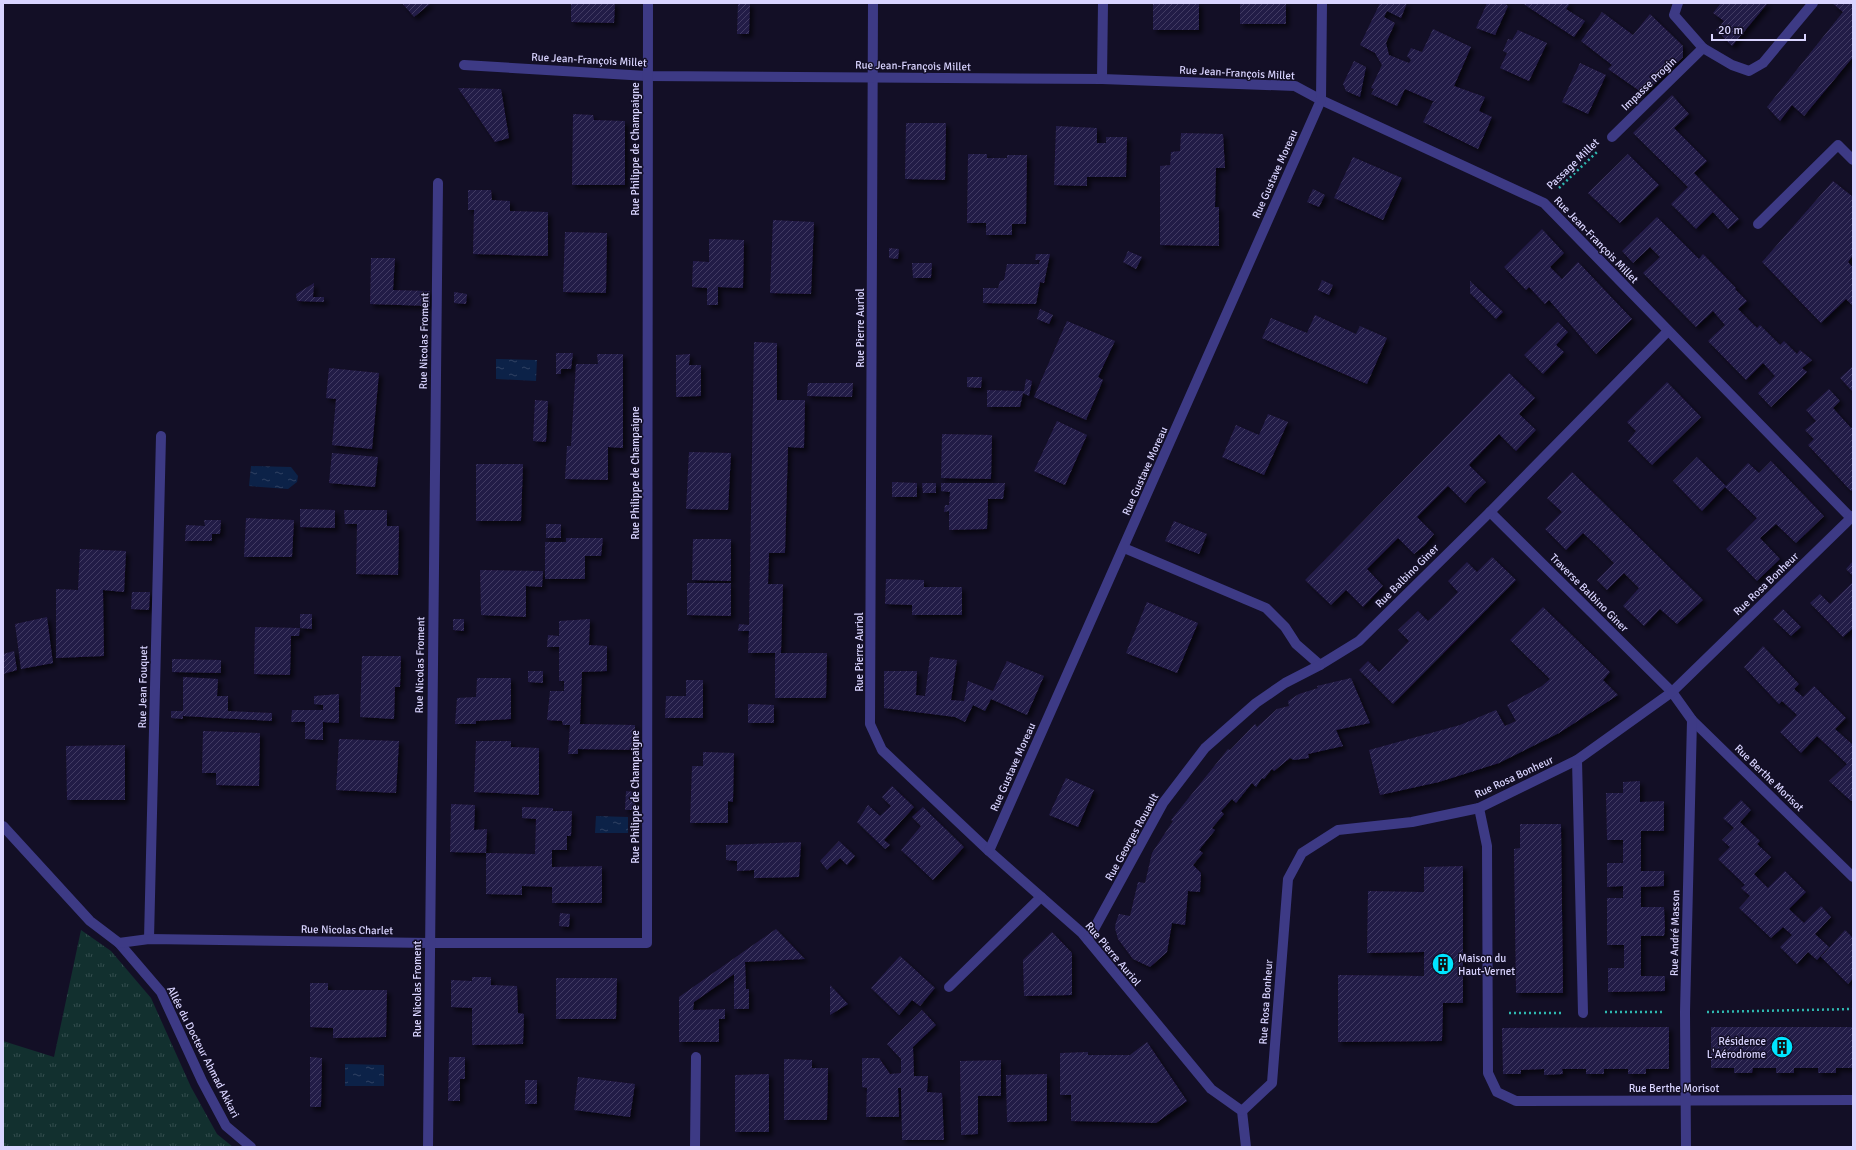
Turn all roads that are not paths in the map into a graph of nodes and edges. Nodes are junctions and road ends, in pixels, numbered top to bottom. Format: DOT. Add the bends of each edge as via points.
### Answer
graph roads {
  1 [pos="648,3"];
  2 [pos="873,3"];
  3 [pos="1103,3"];
  4 [pos="1322,3"];
  5 [pos="1678,3"];
  6 [pos="1813,3"];
  7 [pos="1703,48"];
  8 [pos="464,65"];
  9 [pos="646,76"];
  10 [pos="873,77"];
  11 [pos="1102,79"];
  12 [pos="1321,100"];
  13 [pos="1612,137"];
  14 [pos="1853,160"];
  15 [pos="438,183"];
  16 [pos="1758,224"];
  17 [pos="1668,331"];
  18 [pos="161,436"];
  19 [pos="1490,512"];
  20 [pos="1852,517"];
  21 [pos="1124,548"];
  22 [pos="1320,665"];
  23 [pos="1672,692"];
  24 [pos="1692,720"];
  25 [pos="1577,760"];
  26 [pos="1479,808"];
  27 [pos="3,826"];
  28 [pos="989,850"];
  29 [pos="1853,877"];
  30 [pos="1041,897"];
  31 [pos="149,939"];
  32 [pos="1088,940"];
  33 [pos="119,943"];
  34 [pos="429,943"];
  35 [pos="647,943"];
  36 [pos="949,987"];
  37 [pos="1583,1013"];
  38 [pos="696,1057"];
  39 [pos="1686,1100"];
  40 [pos="1853,1100"];
  41 [pos="1242,1111"];
  42 [pos="251,1147"];
  43 [pos="428,1147"];
  44 [pos="695,1147"];
  45 [pos="1246,1147"];
  46 [pos="1686,1147"];
  1 -- 9 [label="street, Rue Philippe de Champaigne"];
  2 -- 10 [label="street, Rue Pierre Auriol"];
  3 -- 11 [label="street"];
  4 -- 12 [label="street"];
  5 -- 7 [label="street" via="1674,15"];
  6 -- 7 [label="street" via="1763,63 1749,71 1732,65"];
  7 -- 13 [label="street, Impasse Progin"];
  8 -- 9 [label="street, Rue Jean-François Millet"];
  9 -- 10 [label="street, Rue Jean-François Millet"];
  9 -- 35 [label="street, Rue Philippe de Champaigne"];
  10 -- 11 [label="street, Rue Jean-François Millet"];
  10 -- 28 [label="street, Rue Pierre Auriol" via="870,724 882,750"];
  11 -- 12 [label="street, Rue Jean-François Millet" via="1295,86"];
  12 -- 17 [label="street, Rue Jean-François Millet" via="1544,203"];
  12 -- 21 [label="street, Rue Gustave Moreau"];
  14 -- 16 [label="street" via="1838,145"];
  15 -- 34 [label="street, Rue Nicolas Froment"];
  17 -- 19 [label="street, Rue Balbino Giner"];
  17 -- 20 [label="street, Rue Jean-François Millet"];
  18 -- 31 [label="street, Rue Jean Fouquet"];
  19 -- 22 [label="street, Rue Balbino Giner" via="1359,641"];
  19 -- 23 [label="street, Traverse Balbino Giner"];
  20 -- 23 [label="street, Rue Rosa Bonheur"];
  21 -- 22 [label="street" via="1266,608 1285,626 1296,644"];
  21 -- 28 [label="street, Rue Gustave Moreau"];
  22 -- 32 [label="street, Rue Georges Rouault" via="1285,683 1256,703 1205,748 1163,803"];
  23 -- 24 [label="street, Rue Berthe Morisot"];
  23 -- 25 [label="street, Rue Rosa Bonheur"];
  24 -- 29 [label="street, Rue Berthe Morisot"];
  24 -- 39 [label="street, Rue André Masson" via="1685,1012"];
  25 -- 26 [label="street, Rue Rosa Bonheur"];
  25 -- 37 [label="street"];
  26 -- 39 [label="street, Rue Berthe Morisot" via="1487,846 1488,1073 1497,1092 1516,1101"];
  26 -- 41 [label="street, Rue Rosa Bonheur" via="1412,822 1338,830 1302,853 1288,879 1272,1083"];
  27 -- 33 [label="street, Allée du Docteur Ahmad Akkari" via="90,922"];
  28 -- 30 [label="street, Rue Pierre Auriol"];
  30 -- 32 [label="street, Rue Pierre Auriol"];
  30 -- 36 [label="street"];
  31 -- 33 [label="street, Rue Nicolas Charlet"];
  31 -- 34 [label="street, Rue Nicolas Charlet"];
  32 -- 41 [label="street, Rue Pierre Auriol" via="1211,1089"];
  33 -- 42 [label="street, Allée du Docteur Ahmad Akkari" via="161,992 226,1126"];
  34 -- 35 [label="street, Rue Nicolas Charlet"];
  34 -- 43 [label="street, Rue Nicolas Froment"];
  38 -- 44 [label="street"];
  39 -- 40 [label="street, Rue Berthe Morisot"];
  39 -- 46 [label="street, Rue André Masson"];
  41 -- 45 [label="street"];
}
